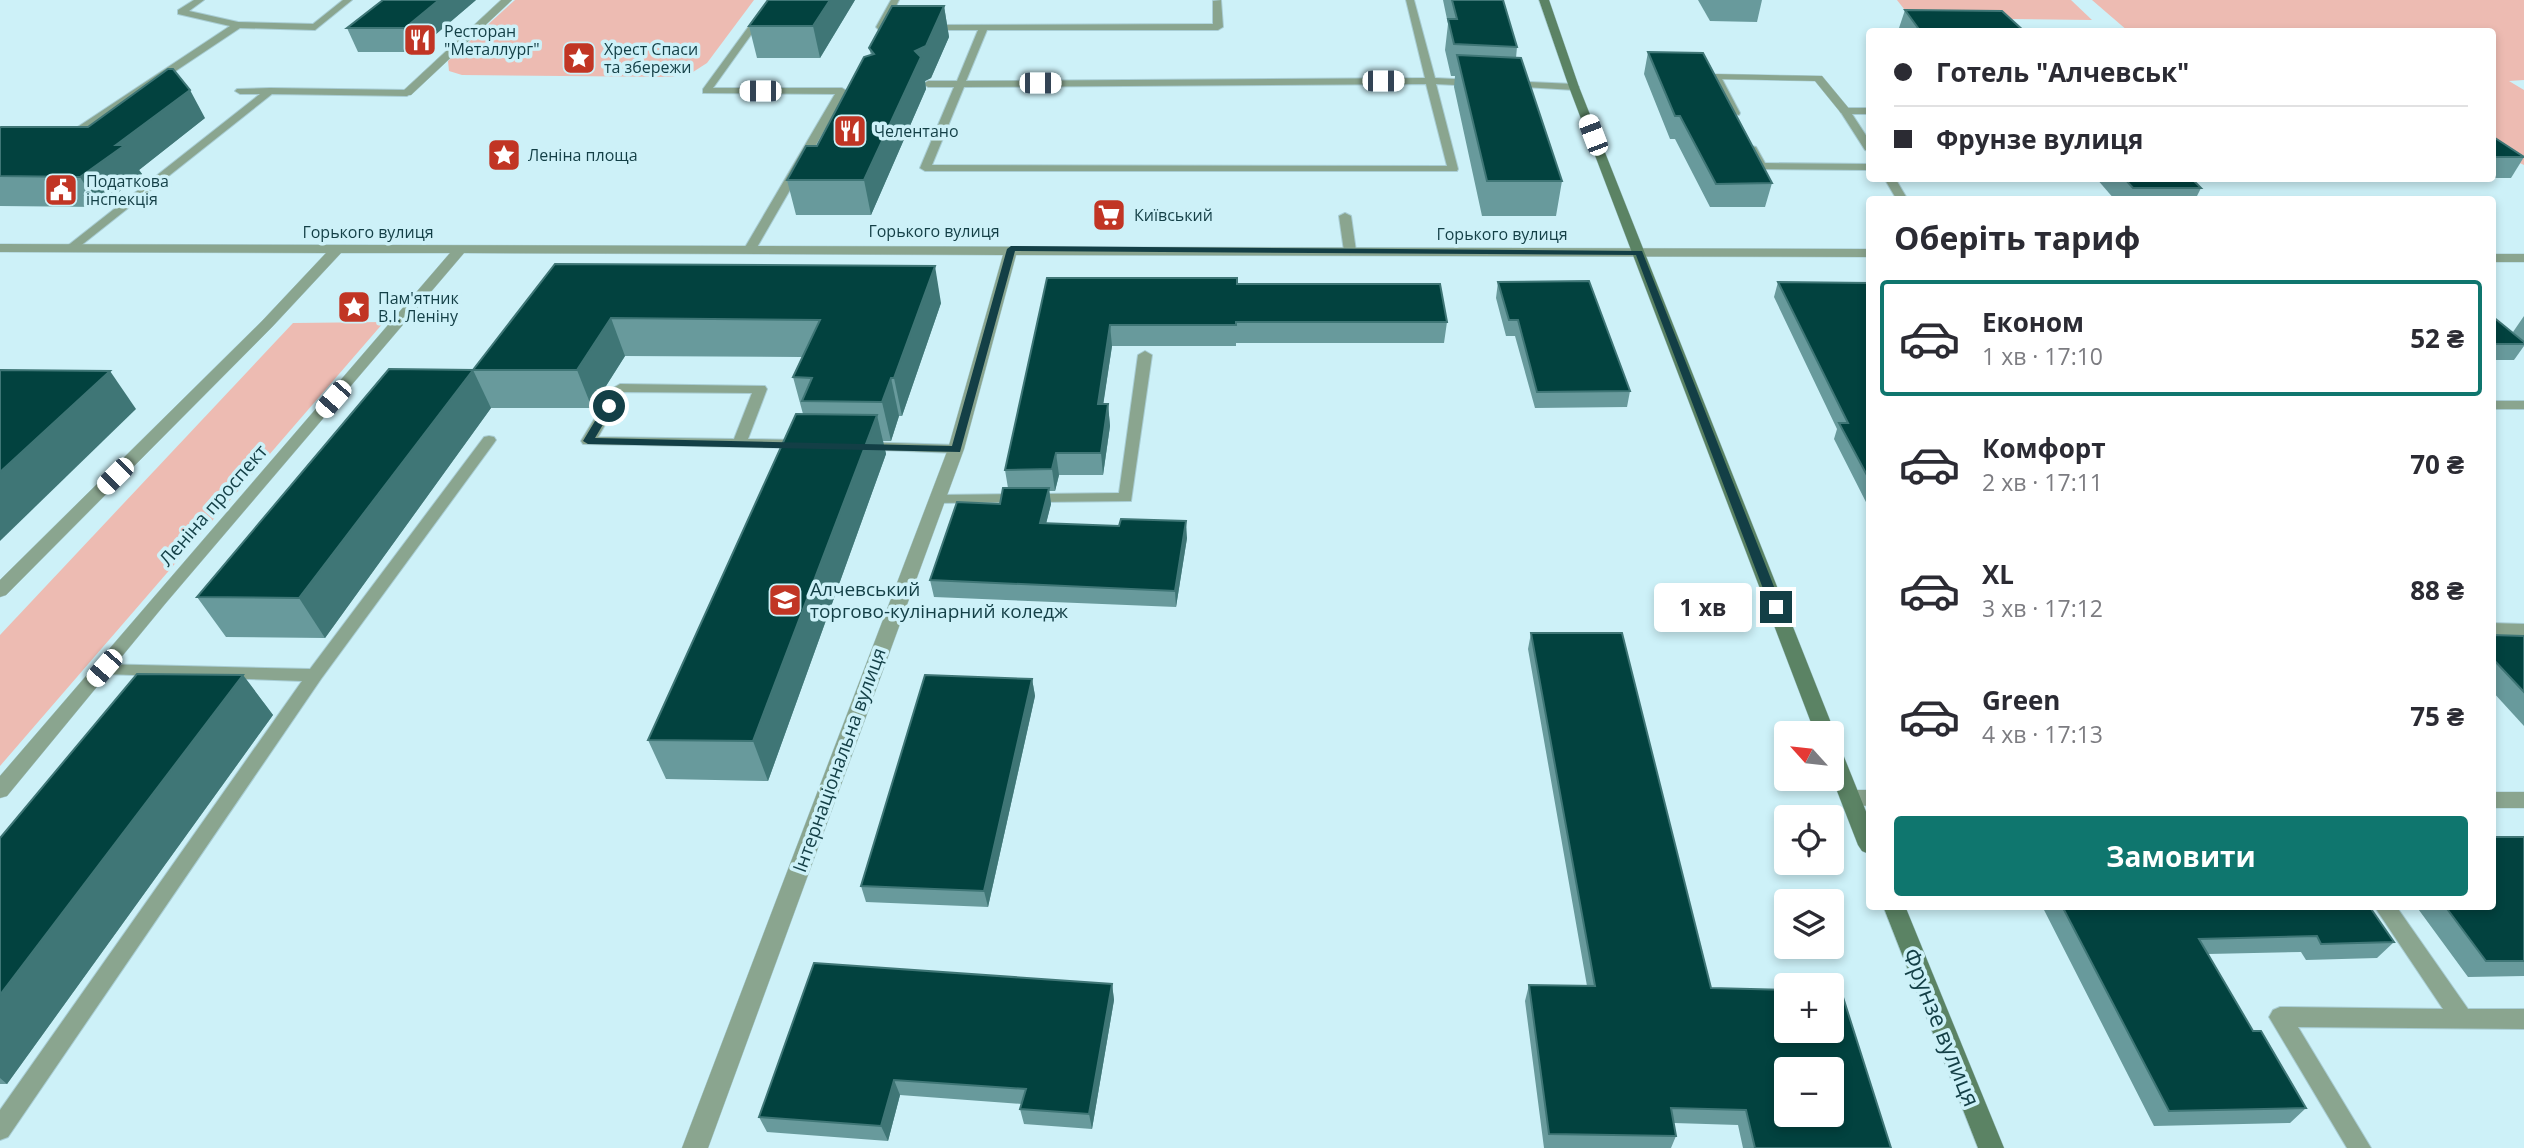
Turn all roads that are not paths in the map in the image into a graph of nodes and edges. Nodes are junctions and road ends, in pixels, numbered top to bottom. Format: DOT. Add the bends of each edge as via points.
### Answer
graph roads {
  1 [pos="200,0"];
  2 [pos="348,0"];
  3 [pos="507,0"];
  4 [pos="772,0"];
  5 [pos="895,0"];
  6 [pos="1410,0"];
  7 [pos="1544,0"];
  8 [pos="1217,1"];
  9 [pos="238,25"];
  10 [pos="894,27"];
  11 [pos="920,27"];
  12 [pos="984,27"];
  13 [pos="1716,76"];
  14 [pos="1430,81"];
  15 [pos="959,83"];
  16 [pos="1483,83"];
  17 [pos="928,84"];
  18 [pos="1496,84"];
  19 [pos="1574,87"];
  20 [pos="240,91"];
  21 [pos="271,91"];
  22 [pos="135,93"];
  23 [pos="163,93"];
  24 [pos="407,93"];
  25 [pos="1844,111"];
  26 [pos="1866,111"];
  27 [pos="1738,121"];
  28 [pos="1744,132"];
  29 [pos="60,144"];
  30 [pos="1866,144"];
  31 [pos="1866,167"];
  32 [pos="1346,169"];
  33 [pos="1343,185"];
  34 [pos="1345,216"];
  35 [pos="0,248"];
  36 [pos="70,249"];
  37 [pos="337,249"];
  38 [pos="461,249"];
  39 [pos="750,249"];
  40 [pos="1011,249"];
  41 [pos="1350,251"];
  42 [pos="1639,253"];
  43 [pos="1866,253"];
  44 [pos="2496,257"];
  45 [pos="2524,258"];
  46 [pos="1145,355"];
  47 [pos="2496,405"];
  48 [pos="2524,405"];
  49 [pos="489,440"];
  50 [pos="740,442"];
  51 [pos="821,445"];
  52 [pos="848,446"];
  53 [pos="956,449"];
  54 [pos="937,500"];
  55 [pos="0,591"];
  56 [pos="2496,629"];
  57 [pos="2524,629"];
  58 [pos="104,668"];
  59 [pos="315,675"];
  60 [pos="1820,721"];
  61 [pos="1844,772"];
  62 [pos="0,790"];
  63 [pos="1859,798"];
  64 [pos="2496,800"];
  65 [pos="2524,800"];
  66 [pos="1866,831"];
  67 [pos="1896,910"];
  68 [pos="2387,910"];
  69 [pos="2462,1019"];
  70 [pos="2524,1019"];
  71 [pos="0,1129"];
  72 [pos="695,1148"];
  73 [pos="1991,1148"];
  74 [pos="2360,1148"];
  1 -- 9 [label="lane" via="181,12"];
  2 -- 9 [label="lane" via="314,27"];
  3 -- 24 [label="street"];
  4 -- 39 [label="lane" via="706,91 847,90"];
  5 -- 10 [label="lane" via="881,27"];
  6 -- 14 [label="lane"];
  7 -- 19 [label="street"];
  8 -- 12 [label="lane" via="1218,27"];
  9 -- 22 [label="lane"];
  11 -- 12 [label="lane"];
  12 -- 15 [label="lane"];
  13 -- 25 [label="street" via="1818,78"];
  13 -- 27 [label="lane"];
  14 -- 15 [label="lane"];
  14 -- 16 [label="lane"];
  14 -- 32 [label="lane" via="1452,169"];
  15 -- 17 [label="lane"];
  15 -- 32 [label="lane" via="925,168"];
  18 -- 19 [label="lane"];
  19 -- 42 [label="street"];
  20 -- 21 [label="lane"];
  21 -- 24 [label="lane"];
  21 -- 36 [label="lane"];
  22 -- 23 [label="lane"];
  22 -- 29 [label="lane"];
  25 -- 26 [label="lane"];
  25 -- 30 [label="lane"];
  28 -- 31 [label="lane" via="1761,166"];
  32 -- 33 [label="lane"];
  34 -- 41 [label="lane"];
  35 -- 36 [label="street, Горького вулиця"];
  36 -- 37 [label="street, Горького вулиця"];
  37 -- 38 [label="street, Горького вулиця"];
  37 -- 55 [label="street"];
  38 -- 39 [label="street, Горького вулиця"];
  38 -- 58 [label="street, Леніна проспект"];
  39 -- 40 [label="street, Горького вулиця"];
  40 -- 41 [label="street, Горького вулиця"];
  40 -- 53 [label="street, Інтернаціональна вулиця"];
  41 -- 42 [label="street, Горького вулиця"];
  42 -- 43 [label="street, Горького вулиця"];
  42 -- 60 [label="street"];
  44 -- 45 [label="street"];
  46 -- 54 [label="lane" via="1126,498"];
  47 -- 48 [label="lane"];
  49 -- 59 [label="lane"];
  50 -- 50 [label="lane" via="602,441 588,441 620,388 760,388"];
  50 -- 51 [label="lane"];
  52 -- 53 [label="lane"];
  53 -- 54 [label="street, Інтернаціональна вулиця"];
  54 -- 72 [label="street, Інтернаціональна вулиця"];
  56 -- 57 [label="lane"];
  58 -- 59 [label="lane"];
  58 -- 62 [label="street, Леніна проспект"];
  59 -- 71 [label="lane"];
  61 -- 63 [label="street"];
  63 -- 66 [label="street"];
  64 -- 65 [label="street"];
  67 -- 73 [label="street, Фрунзе вулиця"];
  68 -- 69 [label="lane"];
  69 -- 70 [label="lane"];
  69 -- 74 [label="lane" via="2280,1017"];
}
